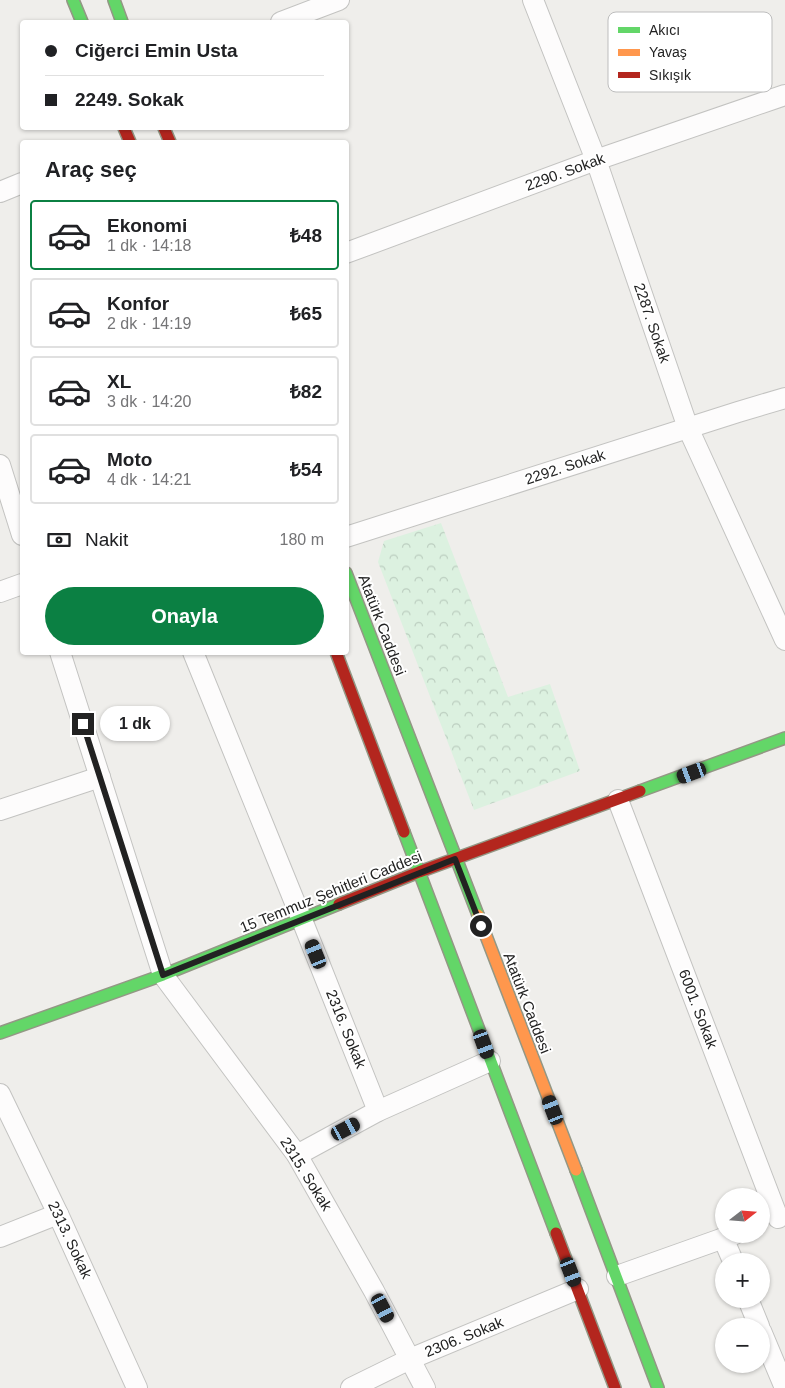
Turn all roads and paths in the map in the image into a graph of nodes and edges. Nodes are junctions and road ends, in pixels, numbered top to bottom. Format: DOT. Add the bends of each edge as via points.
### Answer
graph roads {
  1 [pos="73,0"];
  2 [pos="114,0"];
  3 [pos="339,0"];
  4 [pos="538,2"];
  5 [pos="81,20"];
  6 [pos="121,20"];
  7 [pos="286,20"];
  8 [pos="785,95"];
  9 [pos="596,160"];
  10 [pos="20,184"];
  11 [pos="0,192"];
  12 [pos="349,253"];
  13 [pos="785,398"];
  14 [pos="688,428"];
  15 [pos="0,465"];
  16 [pos="20,529"];
  17 [pos="349,536"];
  18 [pos="349,582"];
  19 [pos="20,585"];
  20 [pos="0,592"];
  21 [pos="785,640"];
  22 [pos="61,655"];
  23 [pos="194,655"];
  24 [pos="337,655"];
  25 [pos="785,738"];
  26 [pos="100,778"];
  27 [pos="618,800"];
  28 [pos="0,810"];
  29 [pos="455,859"];
  30 [pos="419,872"];
  31 [pos="302,920"];
  32 [pos="163,975"];
  33 [pos="0,1033"];
  34 [pos="490,1061"];
  35 [pos="0,1094"];
  36 [pos="378,1111"];
  37 [pos="297,1155"];
  38 [pos="58,1214"];
  39 [pos="775,1219"];
  40 [pos="0,1237"];
  41 [pos="715,1241"];
  42 [pos="617,1276"];
  43 [pos="578,1289"];
  44 [pos="770,1353"];
  45 [pos="410,1359"];
  46 [pos="137,1388"];
  47 [pos="351,1388"];
  48 [pos="425,1388"];
  49 [pos="615,1388"];
  50 [pos="658,1388"];
  51 [pos="784,1388"];
  1 -- 5 [label="main road"];
  2 -- 6 [label="main road"];
  3 -- 7 [label="street"];
  4 -- 9 [label="street, 2287. Sokak"];
  8 -- 9 [label="street, 2290. Sokak"];
  9 -- 12 [label="street, 2290. Sokak"];
  9 -- 14 [label="street, 2287. Sokak"];
  10 -- 11 [label="street"];
  13 -- 14 [label="street, 2292. Sokak"];
  14 -- 17 [label="street, 2292. Sokak"];
  14 -- 21 [label="street, 2287. Sokak"];
  15 -- 16 [label="street"];
  18 -- 29 [label="main road, Atatürk Caddesi"];
  19 -- 20 [label="street"];
  22 -- 26 [label="street, 2315. Sokak"];
  23 -- 31 [label="street, 2316. Sokak"];
  24 -- 30 [label="main road"];
  25 -- 27 [label="main road, 15 Temmuz Şehitleri Caddesi"];
  26 -- 28 [label="street"];
  26 -- 32 [label="street, 2315. Sokak"];
  27 -- 29 [label="main road, 15 Temmuz Şehitleri Caddesi"];
  27 -- 39 [label="street, 6001. Sokak"];
  29 -- 30 [label="main road, 15 Temmuz Şehitleri Caddesi"];
  29 -- 42 [label="main road, Atatürk Caddesi"];
  30 -- 31 [label="main road, 15 Temmuz Şehitleri Caddesi"];
  30 -- 34 [label="main road"];
  31 -- 32 [label="main road, 15 Temmuz Şehitleri Caddesi"];
  31 -- 36 [label="street, 2316. Sokak"];
  32 -- 33 [label="main road, 15 Temmuz Şehitleri Caddesi"];
  32 -- 37 [label="street, 2315. Sokak"];
  34 -- 36 [label="street"];
  34 -- 43 [label="main road"];
  35 -- 38 [label="street, 2313. Sokak"];
  36 -- 37 [label="street"];
  37 -- 45 [label="street, 2315. Sokak"];
  38 -- 40 [label="street"];
  38 -- 46 [label="street, 2313. Sokak"];
  41 -- 42 [label="street"];
  42 -- 50 [label="main road, Atatürk Caddesi"];
  43 -- 45 [label="street, 2306. Sokak"];
  43 -- 49 [label="main road"];
  44 -- 51 [label="street"];
  45 -- 47 [label="street, 2306. Sokak"];
  45 -- 48 [label="street, 2315. Sokak"];
}
